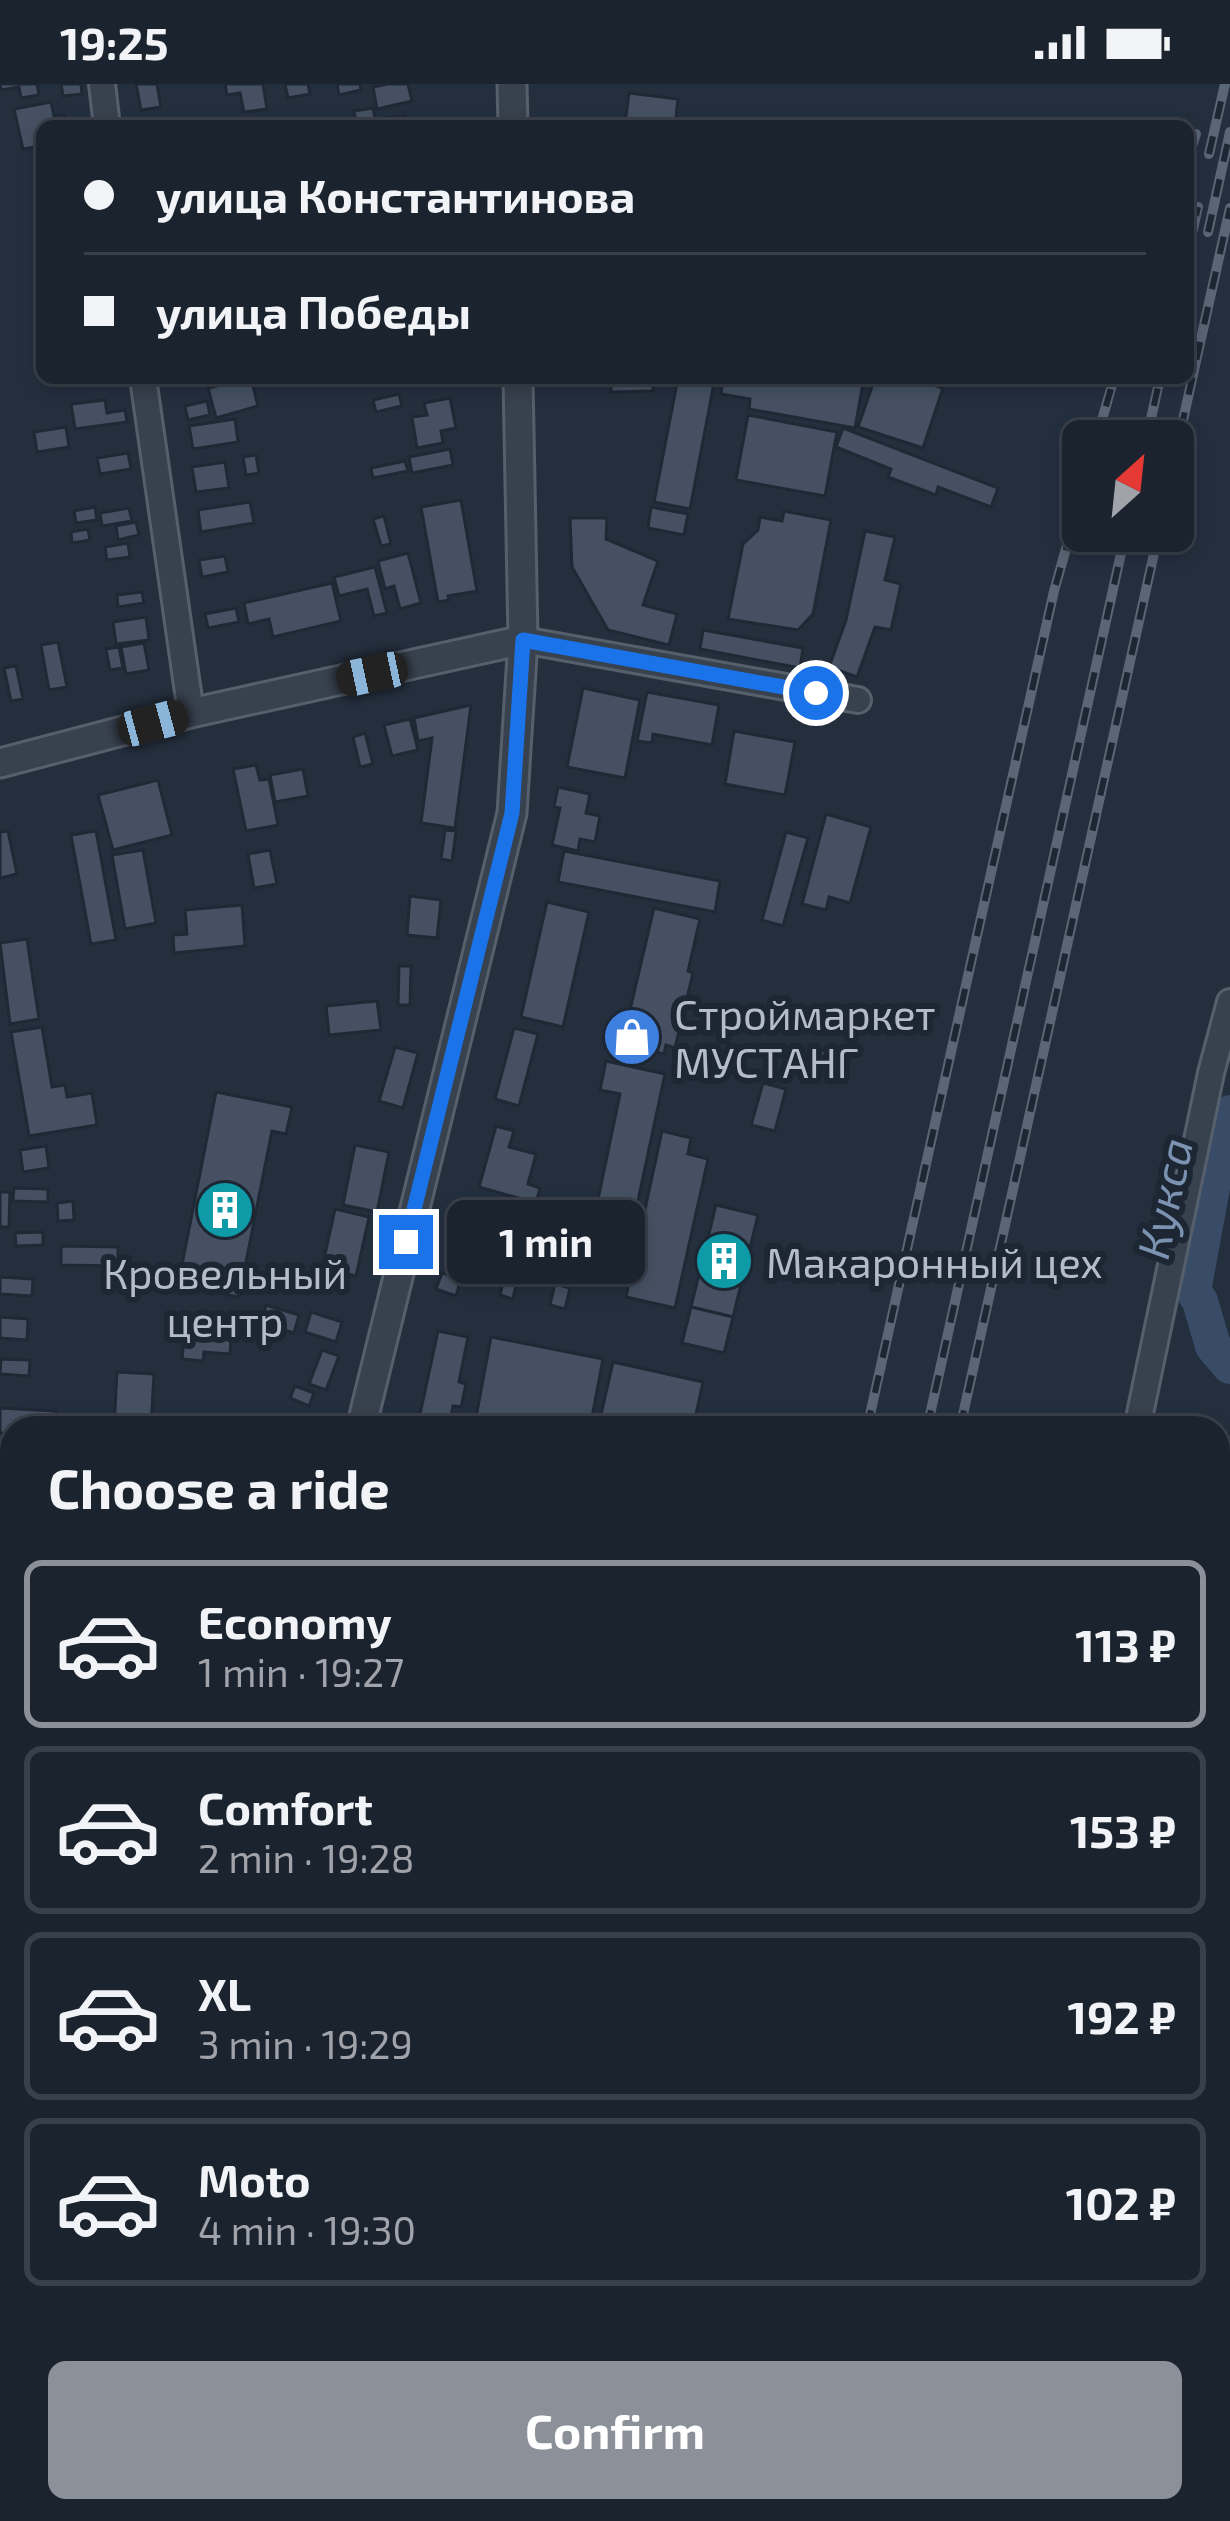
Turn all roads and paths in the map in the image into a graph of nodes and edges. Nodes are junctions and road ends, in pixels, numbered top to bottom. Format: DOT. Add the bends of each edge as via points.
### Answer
graph roads {
  1 [pos="101,84"];
  2 [pos="512,84"];
  3 [pos="106,120"];
  4 [pos="513,120"];
  5 [pos="144,384"];
  6 [pos="518,384"];
  7 [pos="523,640"];
  8 [pos="858,700"];
  9 [pos="191,713"];
  10 [pos="0,763"];
  11 [pos="1230,1003"];
  12 [pos="364,1416"];
  13 [pos="1140,1416"];
  1 -- 3 [label="street"];
  2 -- 4 [label="street"];
  5 -- 9 [label="street"];
  6 -- 7 [label="street"];
  7 -- 8 [label="street"];
  7 -- 9 [label="street"];
  7 -- 12 [label="street" via="512,813"];
  9 -- 10 [label="street"];
  11 -- 13 [label="street"];
}
